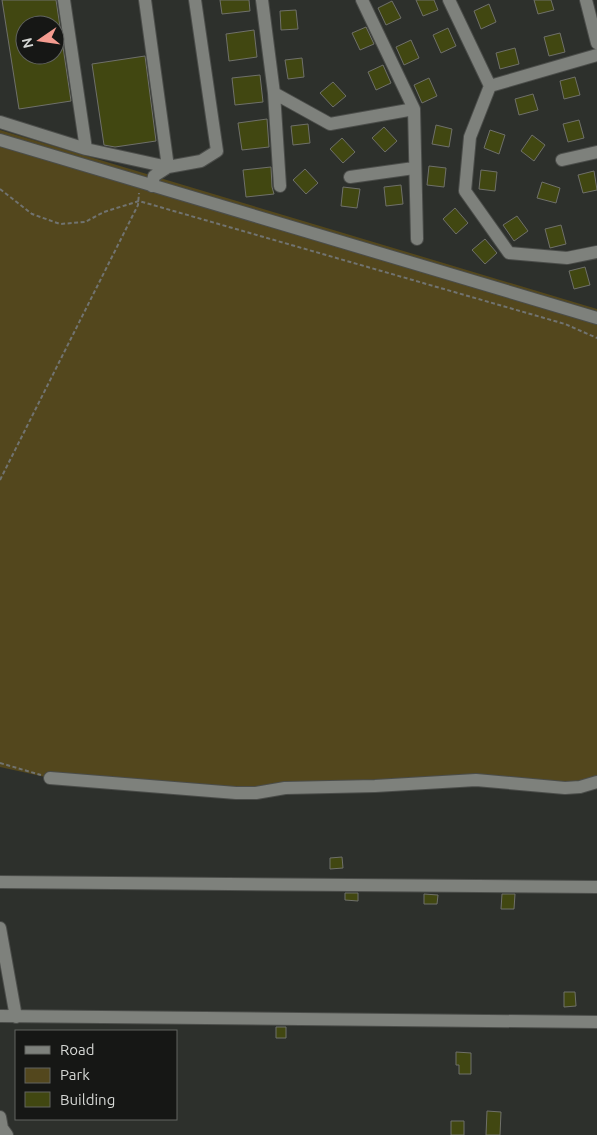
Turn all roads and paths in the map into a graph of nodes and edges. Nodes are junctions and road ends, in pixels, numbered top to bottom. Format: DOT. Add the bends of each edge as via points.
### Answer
graph roads {
  1 [pos="64,0"];
  2 [pos="145,0"];
  3 [pos="195,0"];
  4 [pos="262,0"];
  5 [pos="362,0"];
  6 [pos="448,0"];
  7 [pos="586,0"];
  8 [pos="597,43"];
  9 [pos="597,55"];
  10 [pos="490,86"];
  11 [pos="274,93"];
  12 [pos="414,109"];
  13 [pos="0,122"];
  14 [pos="0,140"];
  15 [pos="86,149"];
  16 [pos="597,152"];
  17 [pos="562,160"];
  18 [pos="168,167"];
  19 [pos="414,168"];
  20 [pos="350,177"];
  21 [pos="152,186"];
  22 [pos="280,186"];
  23 [pos="0,189"];
  24 [pos="139,201"];
  25 [pos="417,240"];
  26 [pos="597,252"];
  27 [pos="597,318"];
  28 [pos="597,338"];
  29 [pos="0,480"];
  30 [pos="0,762"];
  31 [pos="50,778"];
  32 [pos="597,782"];
  33 [pos="0,882"];
  34 [pos="597,887"];
  35 [pos="0,928"];
  36 [pos="0,1016"];
  37 [pos="16,1018"];
  38 [pos="597,1022"];
  39 [pos="0,1117"];
  40 [pos="7,1135"];
  1 -- 15 [label="lane"];
  2 -- 18 [label="lane"];
  3 -- 18 [label="lane" via="218,151 201,161"];
  4 -- 11 [label="lane"];
  5 -- 12 [label="lane"];
  6 -- 10 [label="lane"];
  7 -- 8 [label="lane"];
  9 -- 10 [label="lane"];
  10 -- 26 [label="lane" via="470,137 465,191 509,253 568,258"];
  11 -- 12 [label="lane" via="330,124"];
  11 -- 22 [label="lane"];
  12 -- 19 [label="lane"];
  13 -- 15 [label="lane"];
  14 -- 21 [label="lane"];
  15 -- 18 [label="lane"];
  16 -- 17 [label="lane"];
  18 -- 21 [label="lane" via="154,176"];
  19 -- 20 [label="lane"];
  19 -- 25 [label="lane"];
  21 -- 24 [label="path" via="140,188"];
  21 -- 27 [label="lane"];
  23 -- 24 [label="path" via="32,214 60,224 85,222 114,208"];
  24 -- 28 [label="path" via="565,324"];
  24 -- 29 [label="path"];
  30 -- 31 [label="path"];
  31 -- 32 [label="lane" via="236,793 476,780 565,788"];
  33 -- 34 [label="lane"];
  35 -- 37 [label="lane"];
  36 -- 37 [label="lane"];
  37 -- 38 [label="lane"];
  39 -- 40 [label="lane"];
}
